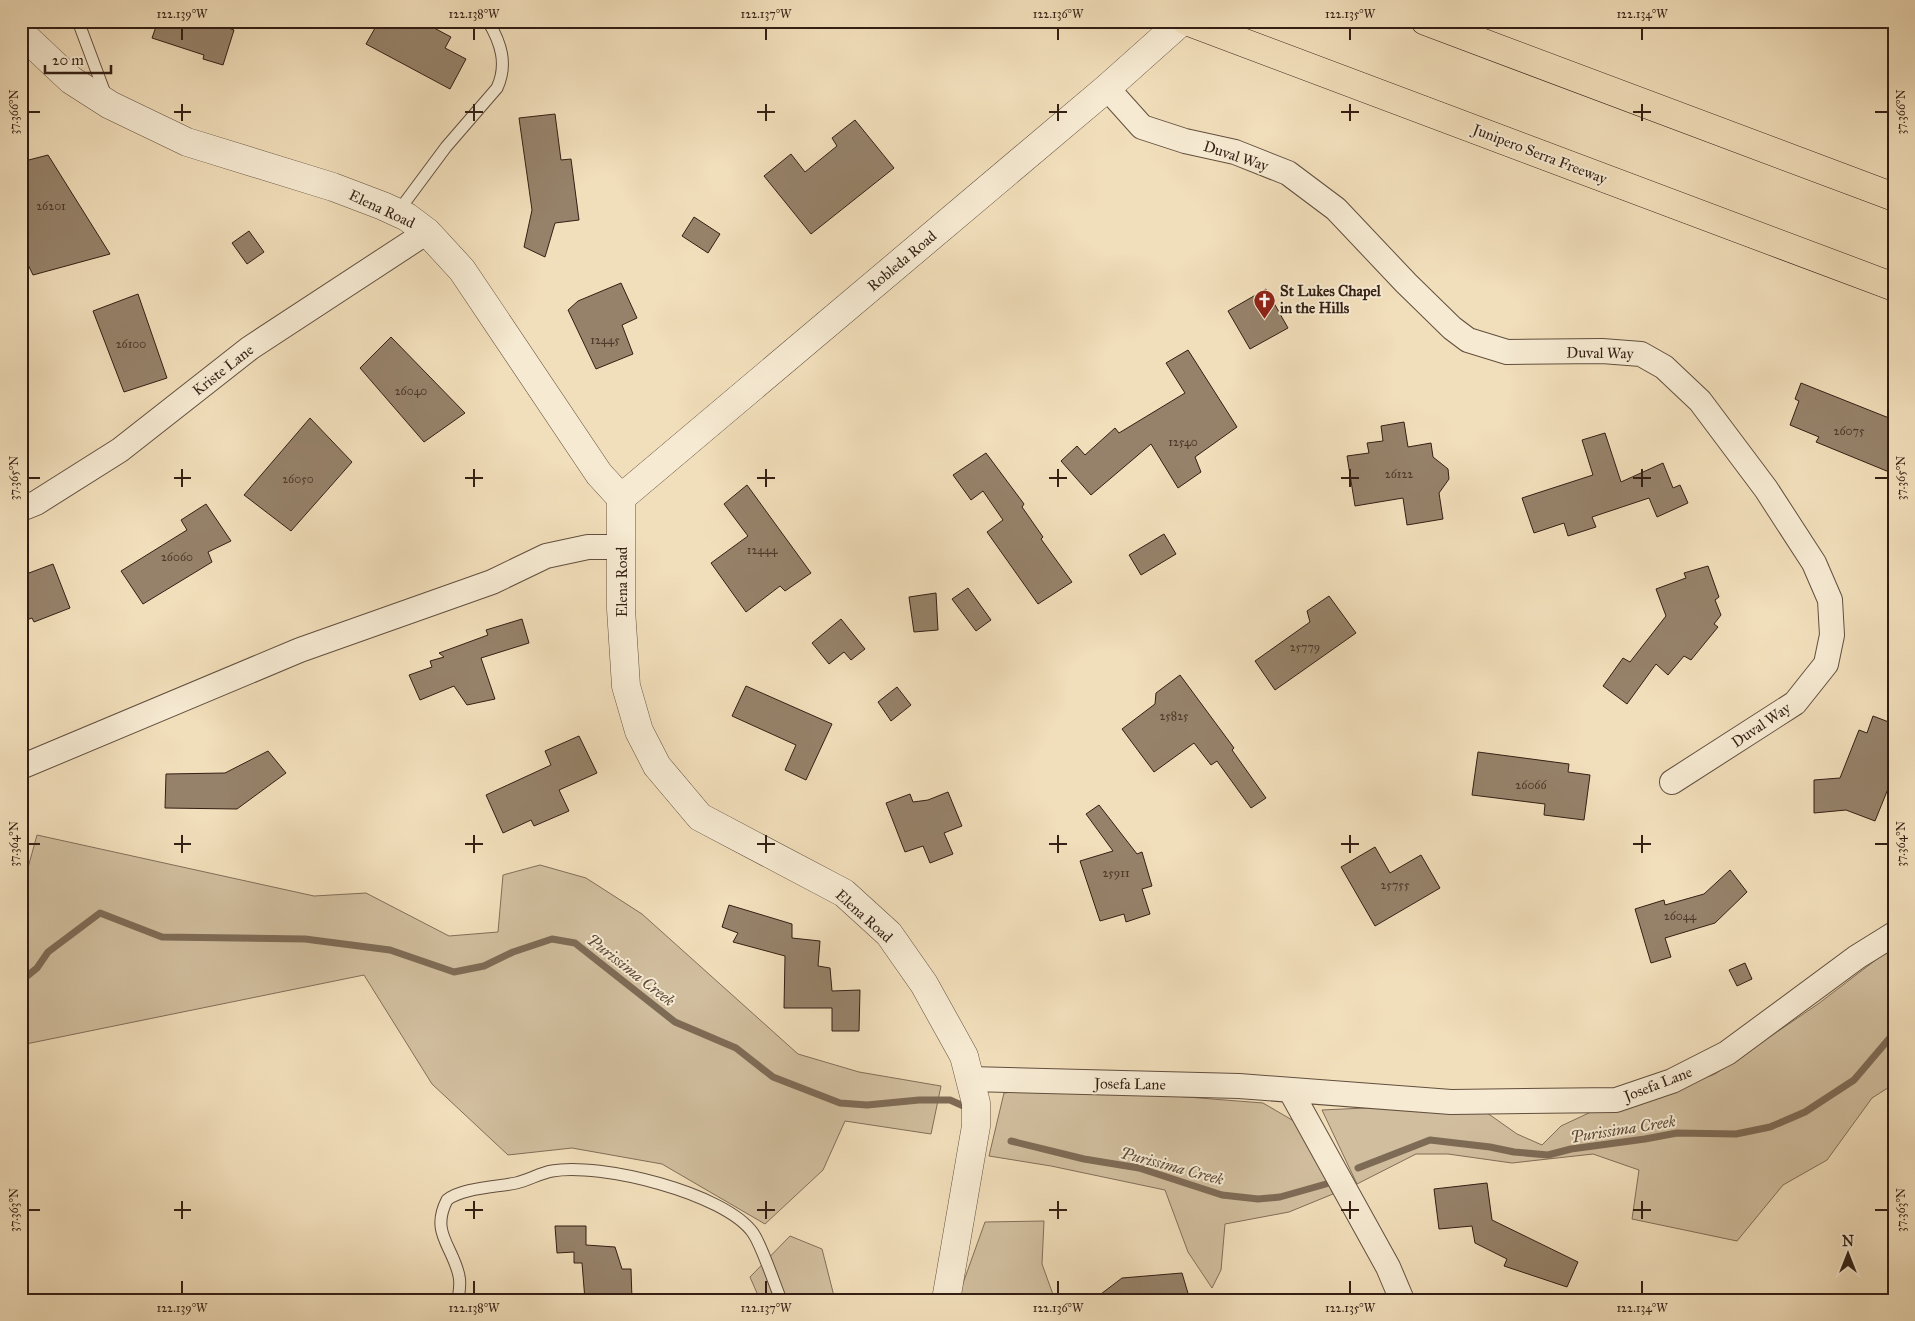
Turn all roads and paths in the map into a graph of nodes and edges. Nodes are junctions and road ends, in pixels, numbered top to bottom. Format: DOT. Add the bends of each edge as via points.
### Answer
graph roads {
  1 [pos="78,21"];
  2 [pos="488,21"];
  3 [pos="1182,21"];
  4 [pos="1186,21"];
  5 [pos="1425,21"];
  6 [pos="21,33"];
  7 [pos="1107,88"];
  8 [pos="110,105"];
  9 [pos="1894,197"];
  10 [pos="396,213"];
  11 [pos="427,232"];
  12 [pos="1894,287"];
  13 [pos="621,498"];
  14 [pos="21,509"];
  15 [pos="622,547"];
  16 [pos="21,767"];
  17 [pos="1672,782"];
  18 [pos="1894,934"];
  19 [pos="970,1079"];
  20 [pos="1290,1090"];
  21 [pos="458,1300"];
  22 [pos="780,1300"];
  23 [pos="946,1300"];
  24 [pos="1402,1300"];
  1 -- 8 [label="lane"];
  2 -- 10 [label="lane" via="503,53 502,77 497,88 446,147"];
  3 -- 7 [label="street, Robleda Road"];
  4 -- 12 [label="highway, Junipero Serra Freeway"];
  5 -- 9 [label="highway"];
  6 -- 8 [label="street, Elena Road" via="71,80"];
  7 -- 13 [label="street, Robleda Road"];
  7 -- 17 [label="street, Duval Way" via="1142,127 1235,152 1288,173 1336,209 1406,283 1468,340 1507,352 1602,350 1641,354 1664,367 1700,401 1766,489 1814,564 1830,600 1832,635 1826,664 1795,703"];
  8 -- 10 [label="street, Elena Road" via="187,142 333,187"];
  10 -- 11 [label="street, Elena Road"];
  11 -- 13 [label="street, Elena Road" via="462,270 599,474"];
  11 -- 14 [label="street, Kriste Lane" via="250,348 120,450 36,504"];
  13 -- 15 [label="street, Elena Road"];
  15 -- 16 [label="street" via="588,547 546,556 492,582 300,650"];
  15 -- 19 [label="street, Elena Road" via="621,609 626,686 640,731 657,766 700,817 844,893 889,934 924,984 964,1056"];
  18 -- 20 [label="street, Josefa Lane" via="1857,957 1727,1053 1672,1081 1616,1100 1451,1102"];
  19 -- 20 [label="street, Josefa Lane"];
  19 -- 23 [label="street, Elena Road" via="976,1103 976,1126"];
  20 -- 24 [label="street" via="1388,1266"];
  21 -- 22 [label="lane" via="459,1277 442,1236 440,1222 447,1200 464,1192 496,1187 552,1171 601,1170 648,1179 728,1211 753,1233"];
}
